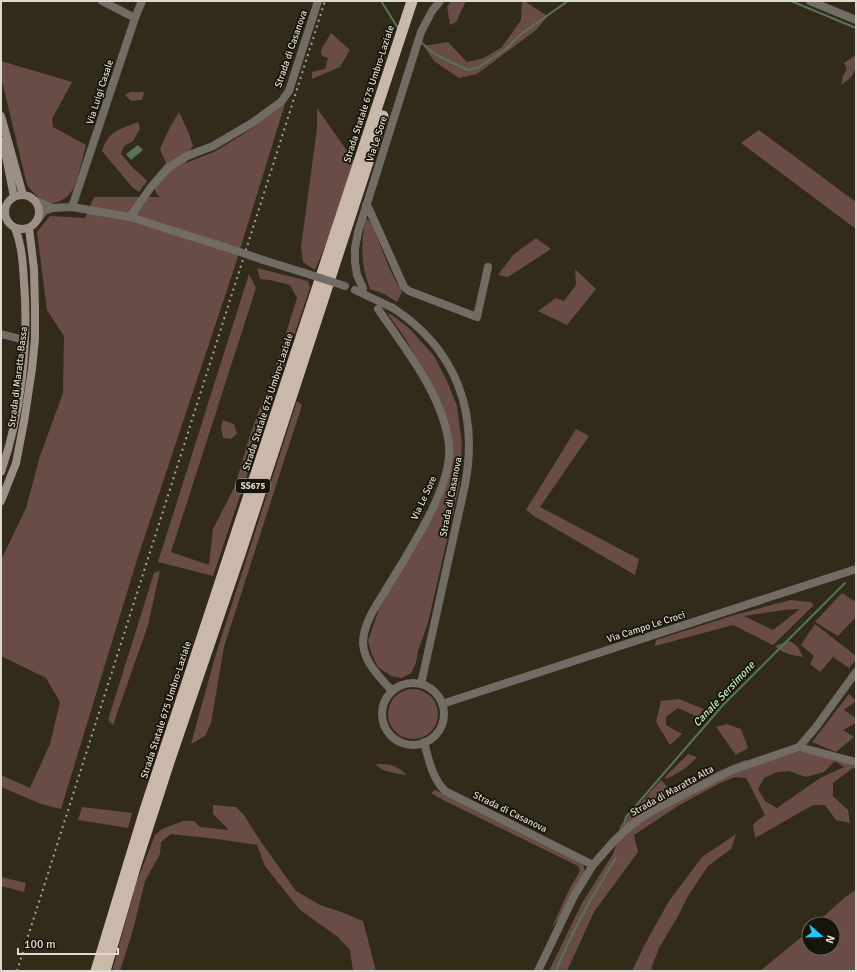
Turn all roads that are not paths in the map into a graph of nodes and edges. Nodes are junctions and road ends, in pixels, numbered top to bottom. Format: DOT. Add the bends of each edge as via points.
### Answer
graph roads {
  1 [pos="102,1"];
  2 [pos="142,1"];
  3 [pos="318,1"];
  4 [pos="412,1"];
  5 [pos="420,1"];
  6 [pos="440,1"];
  7 [pos="810,1"];
  8 [pos="135,18"];
  9 [pos="856,20"];
  10 [pos="1,116"];
  11 [pos="1,132"];
  12 [pos="23,195"];
  13 [pos="14,197"];
  14 [pos="36,201"];
  15 [pos="366,205"];
  16 [pos="72,207"];
  17 [pos="52,208"];
  18 [pos="130,217"];
  19 [pos="38,219"];
  20 [pos="15,228"];
  21 [pos="29,228"];
  22 [pos="488,267"];
  23 [pos="360,289"];
  24 [pos="378,309"];
  25 [pos="1,334"];
  26 [pos="24,340"];
  27 [pos="1,472"];
  28 [pos="1,501"];
  29 [pos="856,569"];
  30 [pos="856,672"];
  31 [pos="421,684"];
  32 [pos="392,691"];
  33 [pos="442,704"];
  34 [pos="424,742"];
  35 [pos="799,747"];
  36 [pos="856,762"];
  37 [pos="593,865"];
  38 [pos="96,971"];
  39 [pos="105,971"];
  40 [pos="538,971"];
  1 -- 8 [label="street"];
  2 -- 8 [label="street, Via Luigi Casale"];
  3 -- 18 [label="street, Strada di Casanova" via="289,91 281,102 213,146 186,156 169,167"];
  4 -- 38 [label="highway, Strada Statale 675 Umbro-Laziale / SS675" via="148,803"];
  5 -- 39 [label="highway, Strada Statale 675 Umbro-Laziale / SS675" via="276,445 169,762"];
  6 -- 15 [label="street, Via Le Sore" via="421,32"];
  7 -- 9 [label="street"];
  8 -- 16 [label="street, Via Luigi Casale"];
  10 -- 12 [label="main road"];
  11 -- 13 [label="main road"];
  12 -- 13 [label="main road"];
  12 -- 14 [label="main road"];
  13 -- 20 [label="main road, Strada di Maratta Bassa" via="9,200 5,210 7,221"];
  14 -- 17 [label="street"];
  14 -- 19 [label="main road"];
  15 -- 22 [label="street" via="404,287 415,294 477,317"];
  15 -- 23 [label="street, Via Le Sore" via="355,248"];
  16 -- 17 [label="street"];
  16 -- 18 [label="street"];
  17 -- 19 [label="street" via="44,211"];
  18 -- 23 [label="street, Strada di Casanova, bridge"];
  19 -- 21 [label="main road"];
  20 -- 21 [label="main road"];
  20 -- 26 [label="main road, Strada di Maratta Bassa" via="20,241 24,268"];
  21 -- 28 [label="main road, Strada di Maratta Bassa" via="36,309 32,362 16,463"];
  23 -- 31 [label="street, Strada di Casanova, bridge" via="408,318 437,348 450,367 460,391 470,435 469,466"];
  24 -- 32 [label="street, Via Le Sore" via="436,399 449,446 448,467 441,491 365,631 363,643 369,663"];
  25 -- 26 [label="street"];
  26 -- 27 [label="main road, Strada di Maratta Bassa" via="23,367 15,419"];
  29 -- 33 [label="street, Via Campo Le Croci"];
  30 -- 35 [label="street"];
  31 -- 32 [label="street" via="406,684"];
  31 -- 33 [label="street" via="434,691"];
  32 -- 34 [label="street" via="382,709 387,730 396,740 403,743"];
  33 -- 34 [label="street" via="443,716 440,727 434,736"];
  34 -- 37 [label="street, Strada di Casanova" via="433,774 445,791"];
  35 -- 36 [label="street"];
  35 -- 37 [label="street, Strada di Maratta Alta" via="732,770 650,812 630,826"];
  37 -- 40 [label="street, Strada di Maratta Alta" via="574,896"];
}
